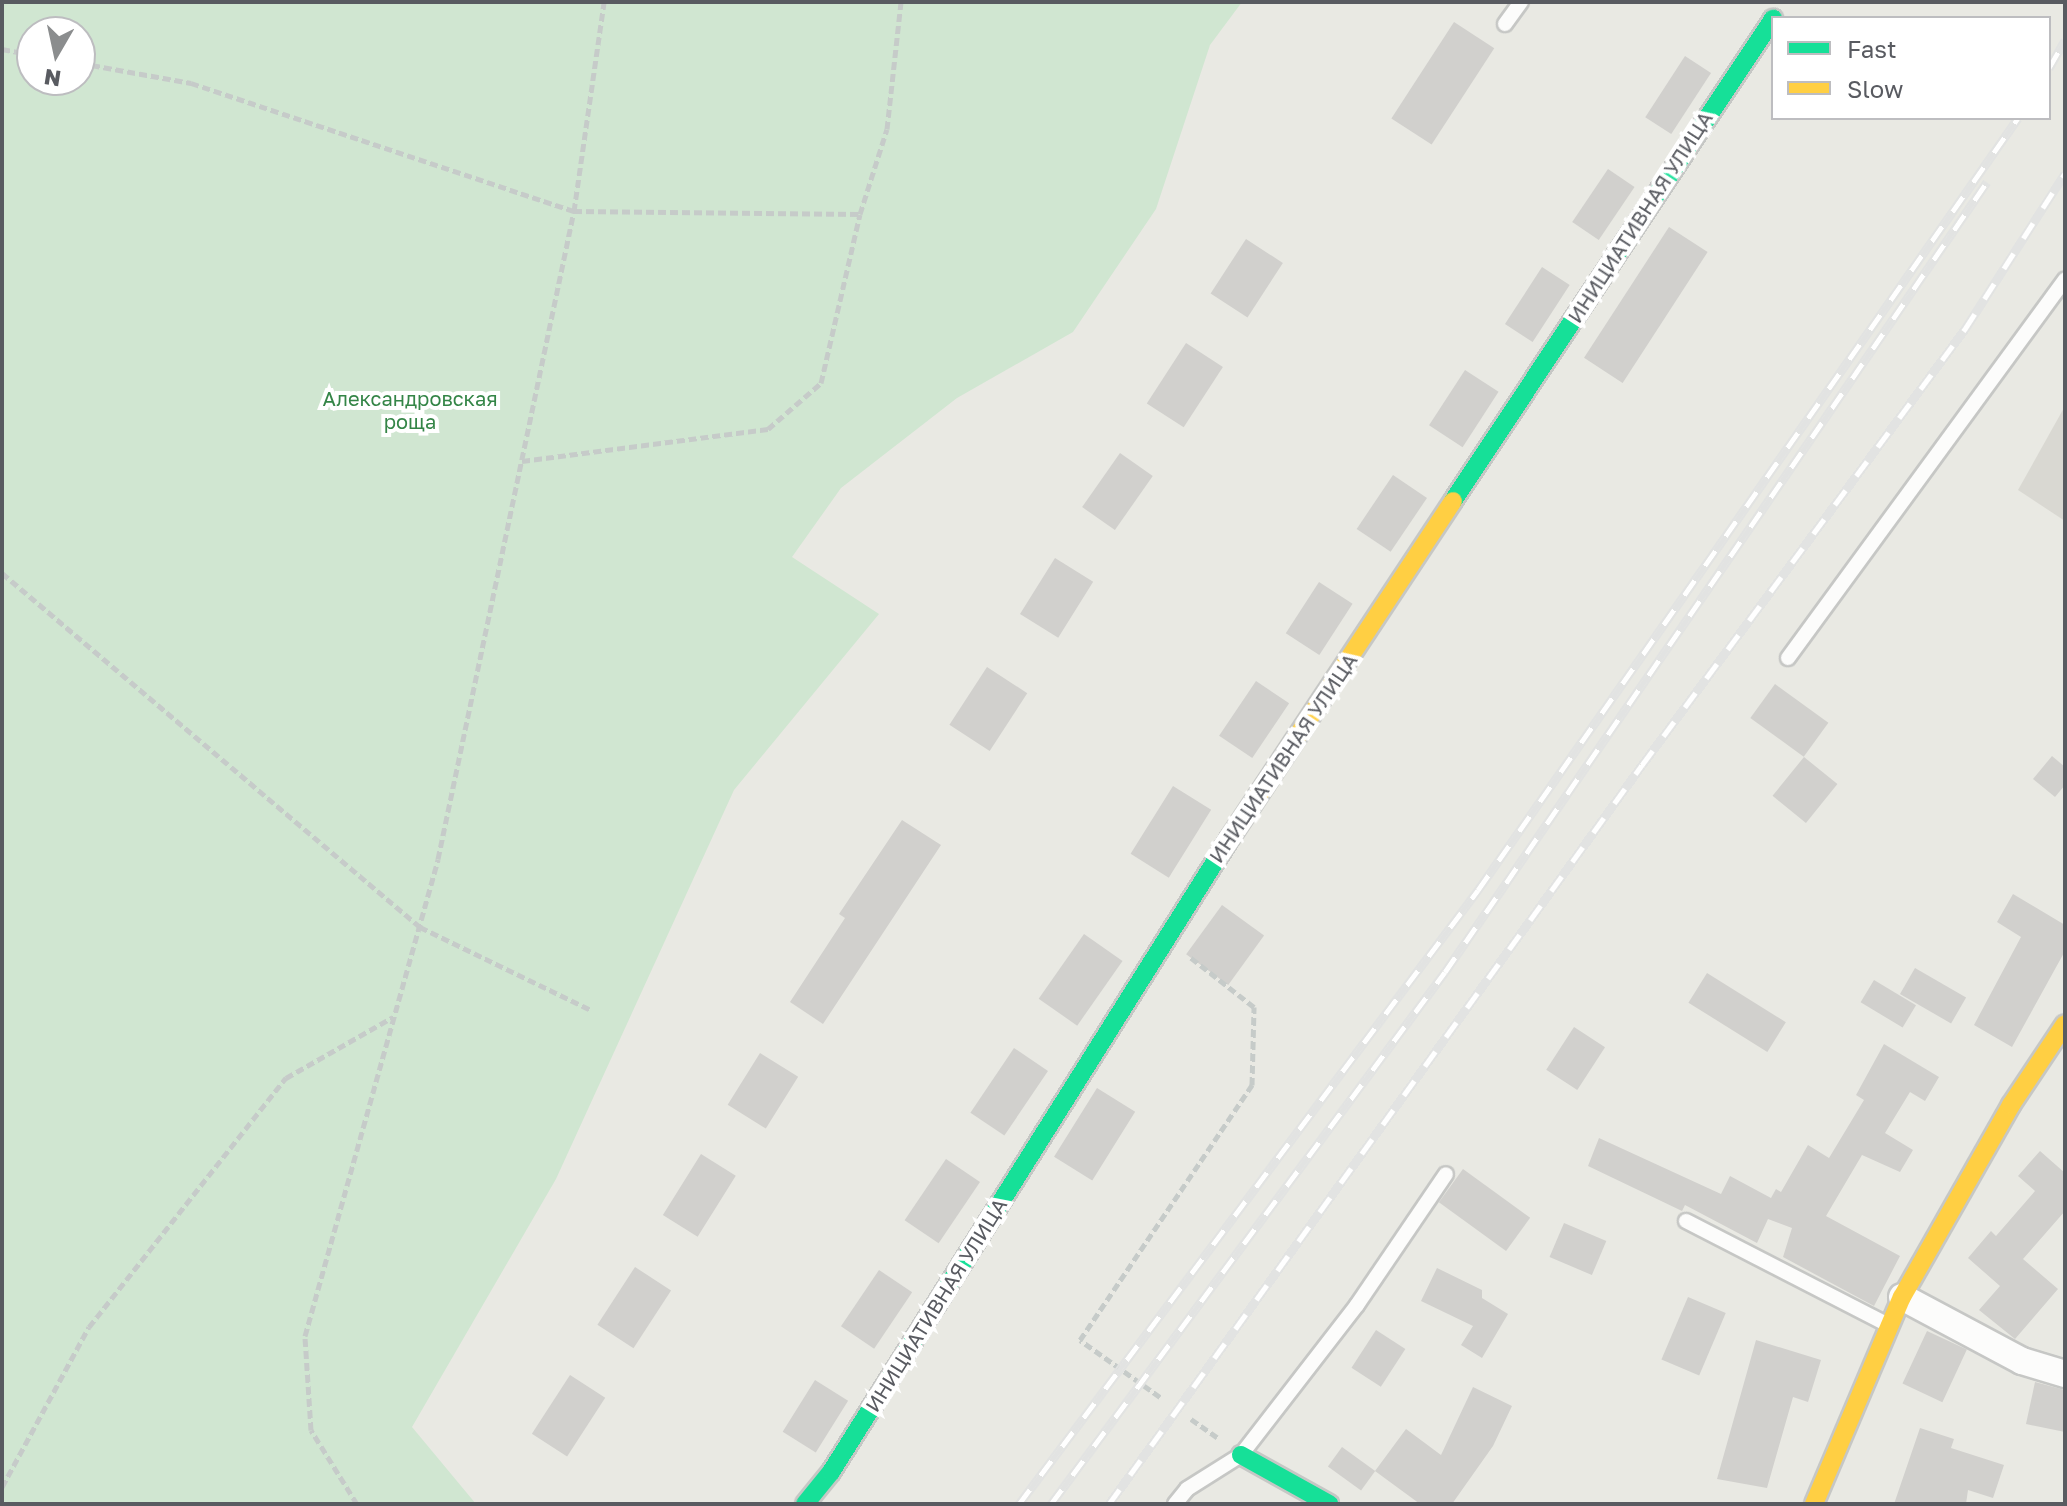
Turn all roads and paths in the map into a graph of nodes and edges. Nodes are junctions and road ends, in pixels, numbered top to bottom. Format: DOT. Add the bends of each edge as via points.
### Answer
graph roads {
  1 [pos="604,2"];
  2 [pos="901,2"];
  3 [pos="1521,2"];
  4 [pos="1505,24"];
  5 [pos="1771,24"];
  6 [pos="96,66"];
  7 [pos="574,211"];
  8 [pos="860,214"];
  9 [pos="2065,279"];
  10 [pos="522,461"];
  11 [pos="2,573"];
  12 [pos="1788,658"];
  13 [pos="420,927"];
  14 [pos="1168,933"];
  15 [pos="591,1010"];
  16 [pos="394,1017"];
  17 [pos="2065,1024"];
  18 [pos="1446,1174"];
  19 [pos="1686,1221"];
  20 [pos="1902,1297"];
  21 [pos="1888,1325"];
  22 [pos="2065,1374"];
  23 [pos="1160,1397"];
  24 [pos="1241,1455"];
  25 [pos="2,1487"];
  26 [pos="357,1504"];
  27 [pos="805,1504"];
  28 [pos="1175,1504"];
  29 [pos="1329,1504"];
  30 [pos="1814,1504"];
  1 -- 7 [label="path"];
  2 -- 8 [label="path" via="887,129"];
  3 -- 4 [label="lane"];
  5 -- 14 [label="street, ИНИЦИАТИВНАЯ УЛИЦА"];
  6 -- 7 [label="path" via="191,83"];
  7 -- 8 [label="path"];
  7 -- 10 [label="path"];
  8 -- 10 [label="path" via="821,383 768,429"];
  9 -- 12 [label="lane"];
  10 -- 13 [label="path"];
  11 -- 13 [label="path"];
  13 -- 15 [label="path"];
  13 -- 16 [label="path"];
  14 -- 23 [label="path" via="1254,1007 1252,1085 1080,1340"];
  14 -- 27 [label="street, ИНИЦИАТИВНАЯ УЛИЦА" via="831,1472"];
  16 -- 25 [label="path" via="286,1078 89,1327"];
  16 -- 26 [label="path" via="305,1336 311,1430"];
  17 -- 20 [label="street" via="2011,1105"];
  18 -- 24 [label="lane" via="1357,1305"];
  19 -- 21 [label="lane"];
  20 -- 21 [label="street"];
  20 -- 22 [label="street" via="2022,1361"];
  21 -- 30 [label="street"];
  24 -- 28 [label="lane" via="1187,1489"];
  24 -- 29 [label="street"];
}
